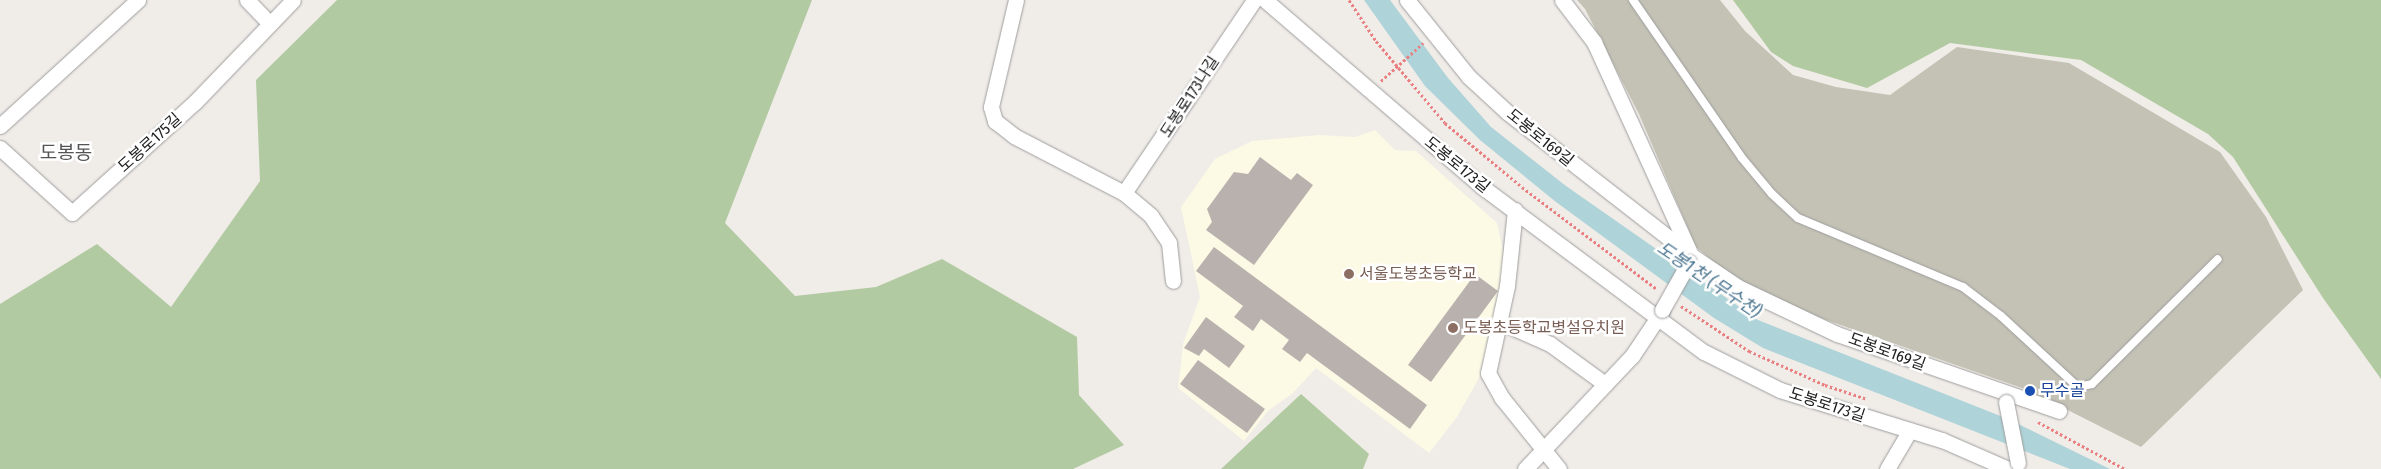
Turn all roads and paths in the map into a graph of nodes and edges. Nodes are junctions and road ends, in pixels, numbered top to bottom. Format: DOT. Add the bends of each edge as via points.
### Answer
graph roads {
  1 [pos="138,0"];
  2 [pos="247,0"];
  3 [pos="293,0"];
  4 [pos="1016,0"];
  5 [pos="1254,0"];
  6 [pos="1265,0"];
  7 [pos="1407,0"];
  8 [pos="1562,0"];
  9 [pos="1633,0"];
  10 [pos="269,23"];
  11 [pos="1425,40"];
  12 [pos="1370,92"];
  13 [pos="0,126"];
  14 [pos="0,148"];
  15 [pos="1124,193"];
  16 [pos="1515,210"];
  17 [pos="1690,259"];
  18 [pos="2218,259"];
  19 [pos="1173,281"];
  20 [pos="1660,315"];
  21 [pos="1500,322"];
  22 [pos="1605,384"];
  23 [pos="2008,397"];
  24 [pos="2059,411"];
  25 [pos="1910,430"];
  26 [pos="1542,452"];
  27 [pos="2014,467"];
  28 [pos="1525,469"];
  29 [pos="1558,469"];
  30 [pos="1887,469"];
  1 -- 13 [label="street"];
  2 -- 10 [label="street"];
  3 -- 10 [label="street, 도봉로175길"];
  4 -- 15 [label="street" via="991,108 1000,127"];
  5 -- 15 [label="street, 도봉로173나길"];
  6 -- 12 [label="street, 도봉로173길"];
  7 -- 17 [label="street, 도봉로169길" via="1486,93"];
  8 -- 17 [label="street" via="1594,42"];
  9 -- 18 [label="lane" via="1742,158 1772,194 1798,218 1964,287 2001,316 2078,387 2092,384"];
  10 -- 14 [label="street, 도봉로175길" via="196,102 72,213"];
  11 -- 12 [label="path"];
  12 -- 16 [label="street, 도봉로173길" via="1481,186"];
  15 -- 19 [label="street" via="1151,216 1169,242"];
  16 -- 20 [label="street, 도봉로173길"];
  16 -- 21 [label="street"];
  17 -- 20 [label="street, bridge"];
  17 -- 23 [label="street, 도봉로169길" via="1793,316"];
  20 -- 22 [label="street" via="1632,356"];
  20 -- 25 [label="street, 도봉로173길" via="1704,352 1780,390"];
  21 -- 22 [label="street" via="1550,344"];
  21 -- 26 [label="street" via="1488,372"];
  22 -- 26 [label="street"];
  23 -- 24 [label="street, 도봉로169길"];
  23 -- 27 [label="street, bridge"];
  25 -- 27 [label="street, 도봉로173길"];
  25 -- 30 [label="street"];
  26 -- 28 [label="street"];
  26 -- 29 [label="street"];
}
